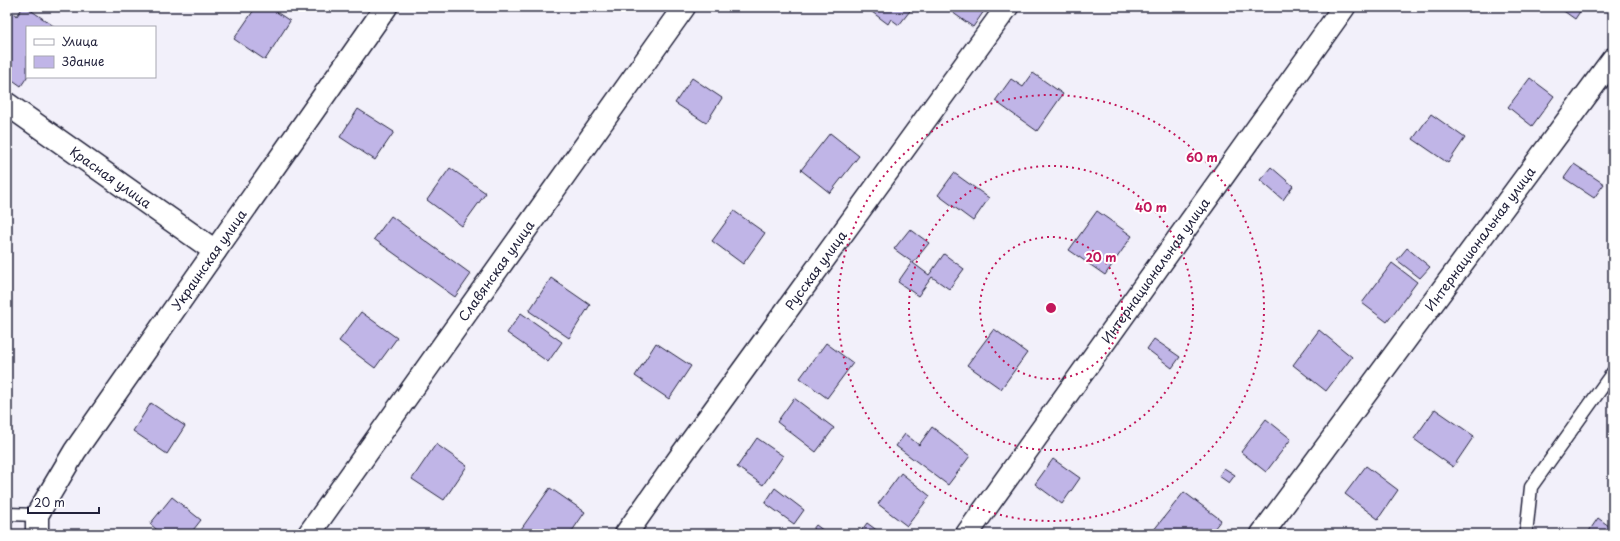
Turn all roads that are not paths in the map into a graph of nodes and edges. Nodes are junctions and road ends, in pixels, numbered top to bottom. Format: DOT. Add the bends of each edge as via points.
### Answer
graph roads {
  1 [pos="386,7"];
  2 [pos="684,7"];
  3 [pos="1007,7"];
  4 [pos="1344,7"];
  5 [pos="1613,59"];
  6 [pos="7,104"];
  7 [pos="215,251"];
  8 [pos="1613,372"];
  9 [pos="7,514"];
  10 [pos="37,525"];
  11 [pos="309,534"];
  12 [pos="626,534"];
  13 [pos="967,534"];
  14 [pos="1262,534"];
  15 [pos="1526,534"];
  1 -- 7 [label="street, Украинская улица"];
  2 -- 11 [label="street, Славянская улица"];
  3 -- 12 [label="street, Русская улица"];
  4 -- 13 [label="street, Интернациональная улица"];
  5 -- 14 [label="street, Интернациональная улица"];
  6 -- 7 [label="street, Красная улица"];
  7 -- 10 [label="street, Украинская улица" via="75,452"];
  8 -- 15 [label="lane" via="1531,487"];
  9 -- 10 [label="lane"];
}
